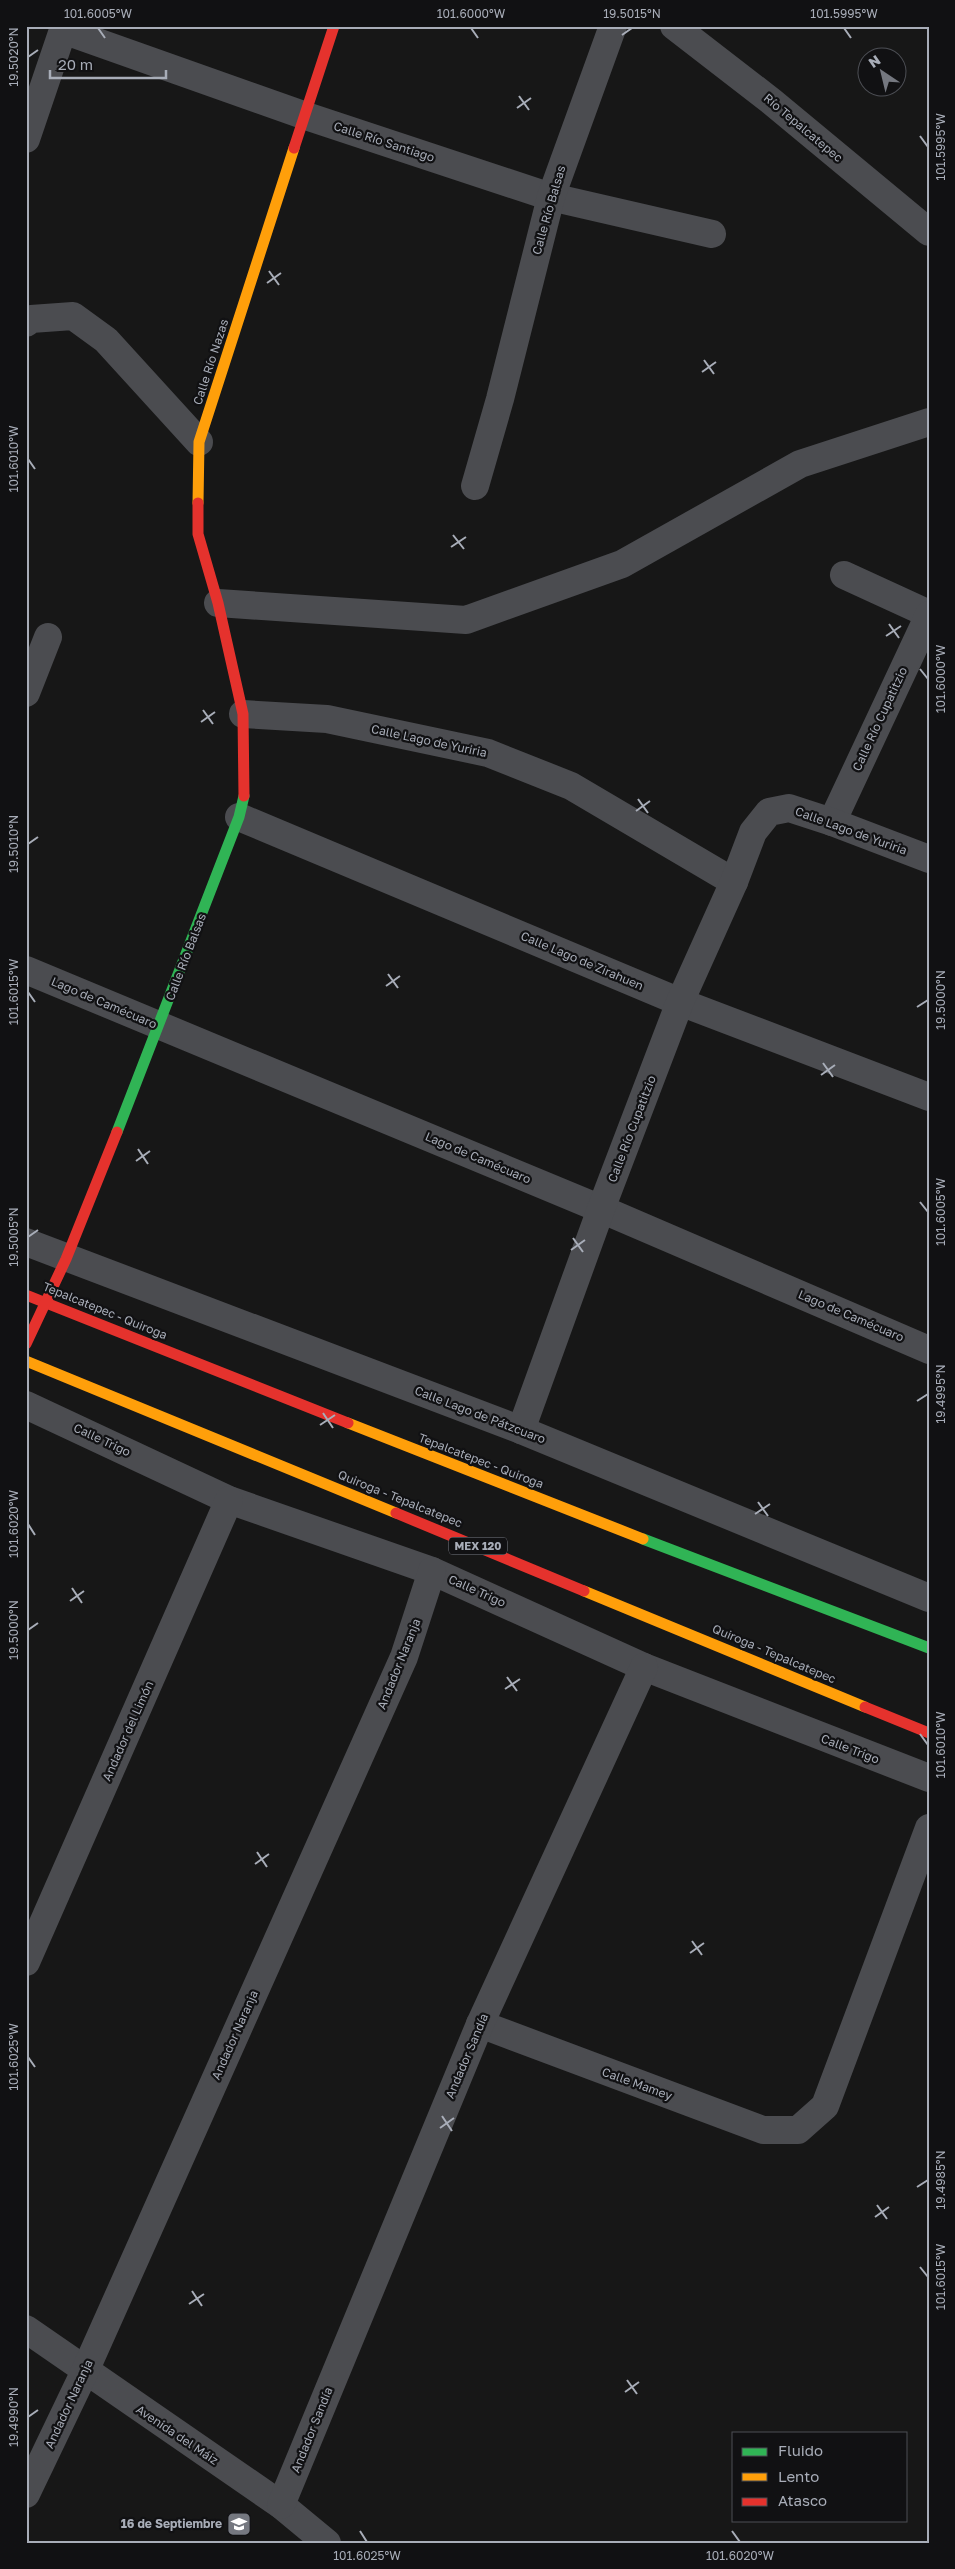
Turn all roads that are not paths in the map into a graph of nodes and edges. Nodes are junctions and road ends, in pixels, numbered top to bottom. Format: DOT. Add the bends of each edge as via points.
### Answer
graph roads {
  1 [pos="334,26"];
  2 [pos="613,26"];
  3 [pos="674,26"];
  4 [pos="306,116"];
  5 [pos="26,140"];
  6 [pos="551,197"];
  7 [pos="929,232"];
  8 [pos="712,234"];
  9 [pos="26,323"];
  10 [pos="929,422"];
  11 [pos="199,442"];
  12 [pos="475,486"];
  13 [pos="844,575"];
  14 [pos="218,603"];
  15 [pos="929,615"];
  16 [pos="48,637"];
  17 [pos="26,693"];
  18 [pos="243,714"];
  19 [pos="239,817"];
  20 [pos="832,822"];
  21 [pos="753,832"];
  22 [pos="929,859"];
  23 [pos="734,882"];
  24 [pos="26,970"];
  25 [pos="680,1002"];
  26 [pos="160,1026"];
  27 [pos="929,1097"];
  28 [pos="601,1210"];
  29 [pos="26,1242"];
  30 [pos="66,1259"];
  31 [pos="26,1294"];
  32 [pos="45,1302"];
  33 [pos="26,1344"];
  34 [pos="929,1350"];
  35 [pos="26,1361"];
  36 [pos="26,1405"];
  37 [pos="521,1430"];
  38 [pos="229,1500"];
  39 [pos="432,1571"];
  40 [pos="929,1598"];
  41 [pos="929,1648"];
  42 [pos="644,1667"];
  43 [pos="929,1733"];
  44 [pos="929,1778"];
  45 [pos="929,1828"];
  46 [pos="26,1962"];
  47 [pos="480,2024"];
  48 [pos="26,2329"];
  49 [pos="85,2371"];
  50 [pos="26,2494"];
  51 [pos="281,2505"];
  52 [pos="327,2543"];
  1 -- 4 [label="main road, Calle Río Nazas"];
  2 -- 6 [label="street, Calle Río Balsas"];
  3 -- 7 [label="street, Río Tepalcatepec" via="771,101"];
  4 -- 5 [label="street, Calle Río Santiago" via="63,30"];
  4 -- 6 [label="street, Calle Río Santiago"];
  4 -- 11 [label="main road, Calle Río Nazas"];
  6 -- 8 [label="street, Calle Río Santiago"];
  6 -- 12 [label="street, Calle Río Balsas"];
  9 -- 11 [label="street" via="31,319 73,316 106,340"];
  10 -- 14 [label="street" via="800,464 622,564 466,620"];
  11 -- 14 [label="main road, Calle Río Nazas" via="198,534"];
  13 -- 15 [label="street"];
  14 -- 18 [label="main road, Calle Río Nazas"];
  15 -- 20 [label="street, Calle Río Cupatitzio"];
  16 -- 17 [label="street"];
  18 -- 19 [label="main road, Calle Río Balsas" via="245,792"];
  18 -- 23 [label="street, Calle Lago de Yuriria" via="327,719 488,753 571,786"];
  19 -- 25 [label="street, Calle Lago de Zirahuen"];
  19 -- 26 [label="main road, Calle Río Balsas"];
  20 -- 21 [label="street, Calle Lago de Yuriria" via="789,808 769,812"];
  20 -- 22 [label="street, Calle Lago de Yuriria"];
  21 -- 23 [label="street, Calle Río Cupatitzio"];
  23 -- 25 [label="street, Calle Río Cupatitzio"];
  24 -- 26 [label="street, Lago de Camécuaro"];
  25 -- 27 [label="street, Calle Lago de Zirahuen"];
  25 -- 28 [label="street, Calle Río Cupatitzio"];
  26 -- 28 [label="street, Lago de Camécuaro"];
  26 -- 30 [label="main road, Calle Río Balsas"];
  28 -- 34 [label="street, Lago de Camécuaro"];
  28 -- 37 [label="street, Calle Río Cupatitzio"];
  29 -- 30 [label="street, Calle Lago de Pátzcuaro"];
  30 -- 32 [label="main road, Calle Río Balsas"];
  30 -- 37 [label="street, Calle Lago de Pátzcuaro"];
  31 -- 32 [label="main road, Tepalcatepec - Quiroga"];
  32 -- 33 [label="main road, Calle Río Balsas"];
  32 -- 41 [label="main road, Tepalcatepec - Quiroga" via="492,1481"];
  35 -- 43 [label="main road, Quiroga - Tepalcatepec / MEX 120"];
  36 -- 38 [label="street, Calle Trigo"];
  37 -- 40 [label="street, Calle Lago de Pátzcuaro"];
  38 -- 39 [label="street, Calle Trigo"];
  38 -- 46 [label="street, Andador del Limón"];
  39 -- 42 [label="street, Calle Trigo"];
  39 -- 49 [label="street, Andador Naranja" via="404,1657"];
  42 -- 44 [label="street, Calle Trigo"];
  42 -- 47 [label="street, Andador Sandía"];
  45 -- 47 [label="street, Calle Mamey" via="825,2106 798,2130 763,2130"];
  47 -- 51 [label="street, Andador Sandía"];
  48 -- 49 [label="street, Avenida del Máiz"];
  49 -- 50 [label="street, Andador Naranja"];
  49 -- 51 [label="street, Avenida del Máiz"];
  51 -- 52 [label="street, Avenida del Máiz"];
}
